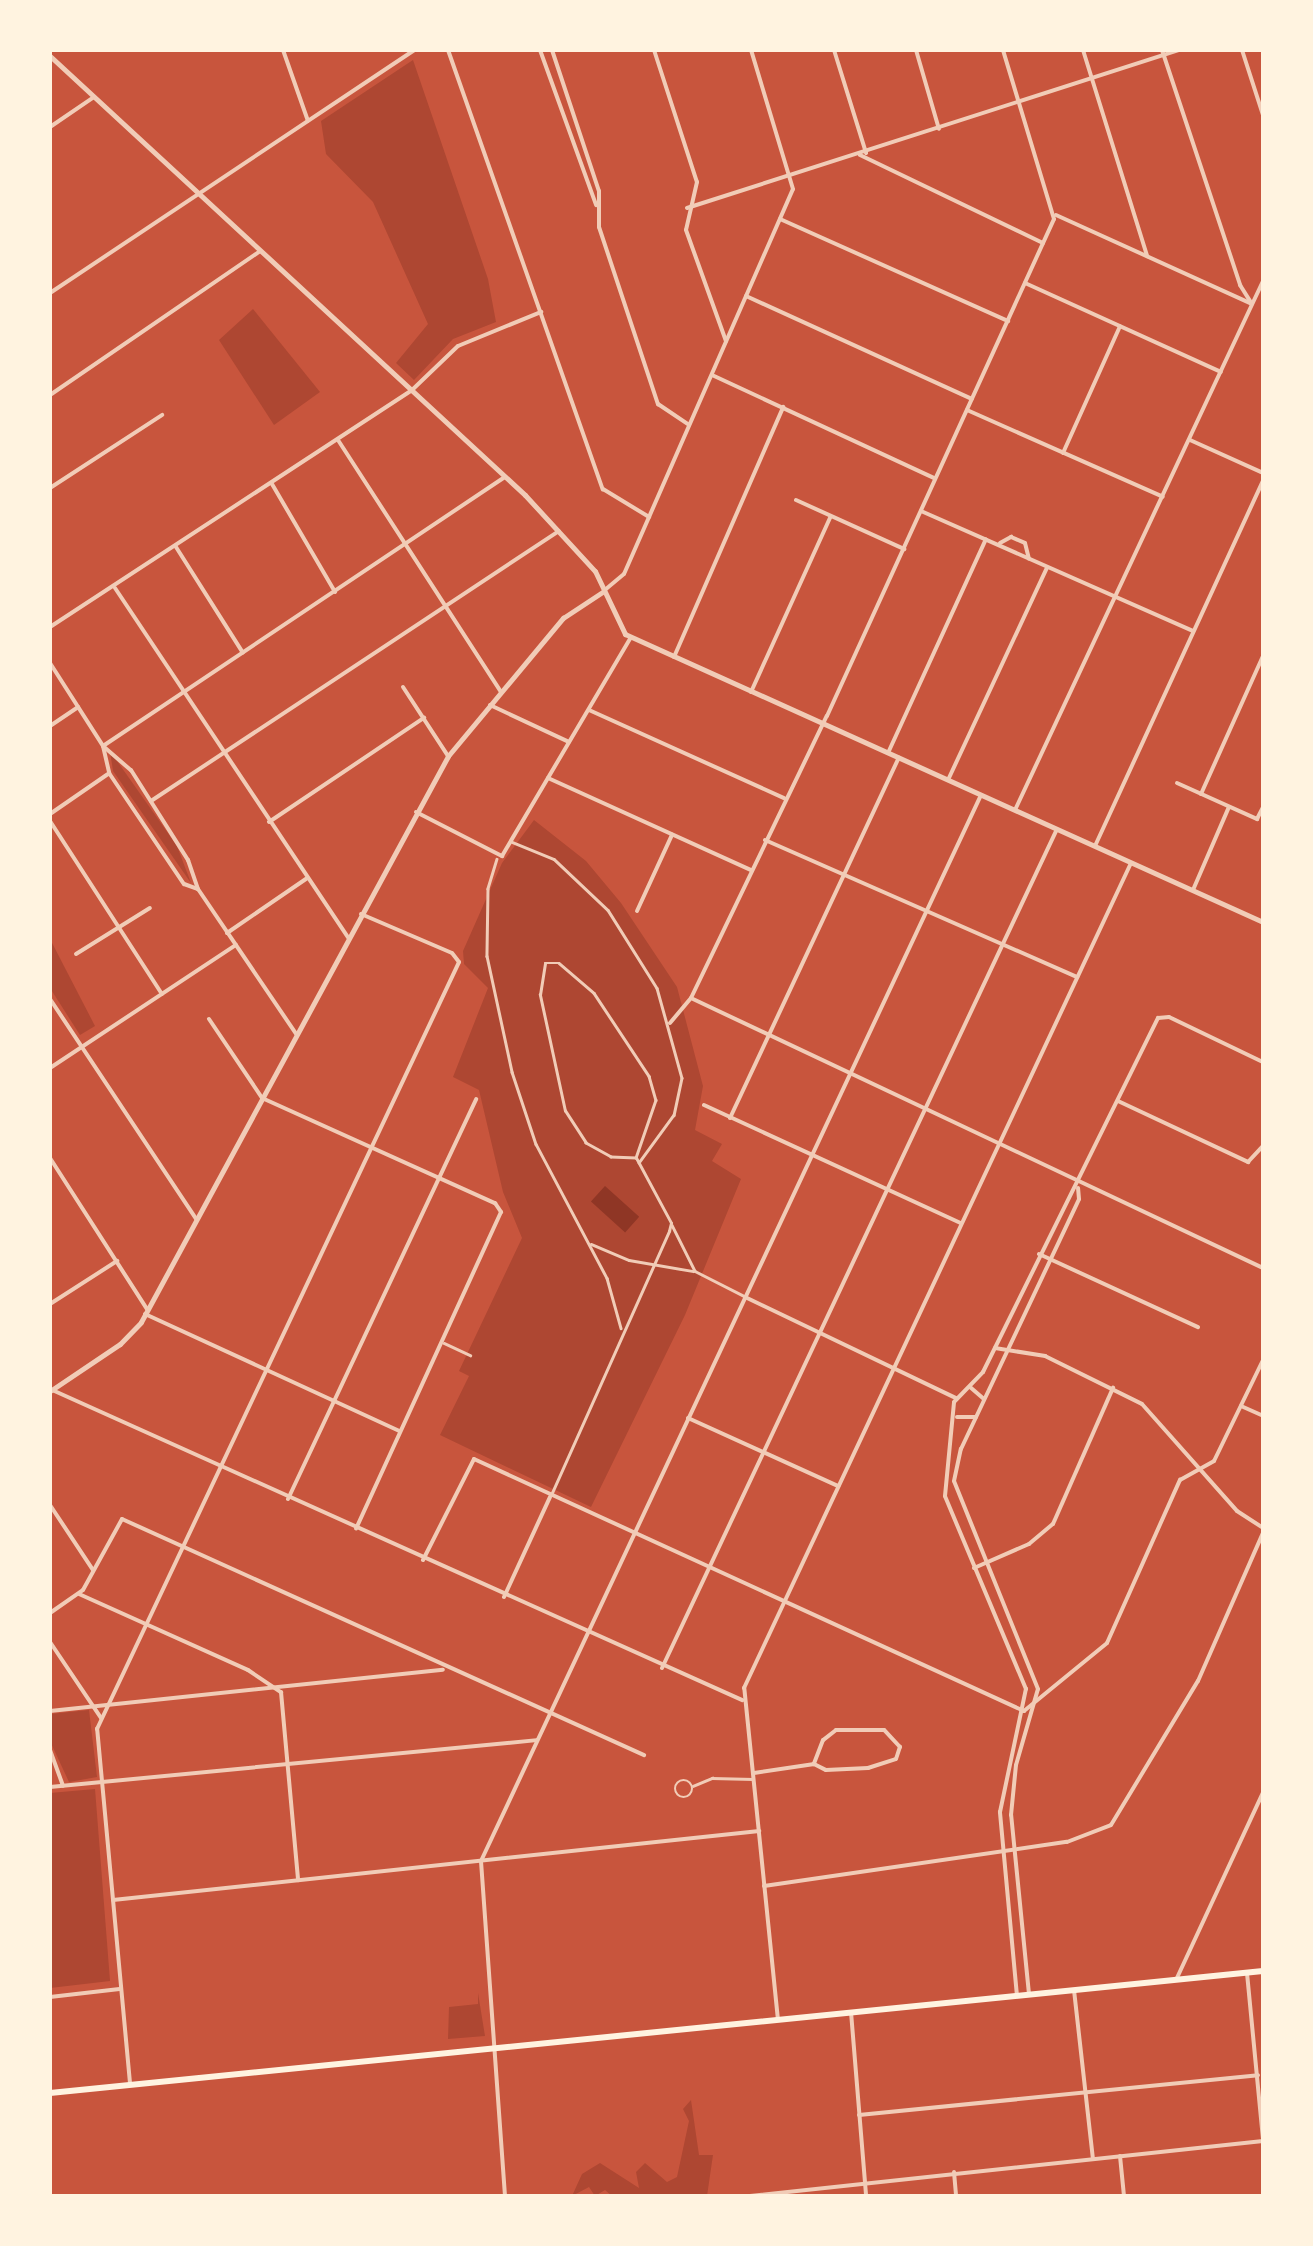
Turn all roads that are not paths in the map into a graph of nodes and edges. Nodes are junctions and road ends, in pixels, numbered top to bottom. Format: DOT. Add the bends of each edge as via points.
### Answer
graph roads {
  1 [pos="284,50"];
  2 [pos="414,50"];
  3 [pos="448,50"];
  4 [pos="540,50"];
  5 [pos="552,50"];
  6 [pos="654,50"];
  7 [pos="751,50"];
  8 [pos="834,50"];
  9 [pos="916,50"];
  10 [pos="1002,50"];
  11 [pos="1083,50"];
  12 [pos="1179,50"];
  13 [pos="1242,50"];
  14 [pos="1163,52"];
  15 [pos="50,56"];
  16 [pos="1093,78"];
  17 [pos="94,96"];
  18 [pos="1020,102"];
  19 [pos="1262,108"];
  20 [pos="1263,115"];
  21 [pos="308,120"];
  22 [pos="50,127"];
  23 [pos="939,129"];
  24 [pos="863,154"];
  25 [pos="792,176"];
  26 [pos="198,194"];
  27 [pos="596,205"];
  28 [pos="687,208"];
  29 [pos="1055,214"];
  30 [pos="780,219"];
  31 [pos="1043,243"];
  32 [pos="260,251"];
  33 [pos="1147,256"];
  34 [pos="1263,281"];
  35 [pos="1025,283"];
  36 [pos="50,294"];
  37 [pos="746,296"];
  38 [pos="1252,304"];
  39 [pos="542,312"];
  40 [pos="1008,320"];
  41 [pos="1120,326"];
  42 [pos="726,341"];
  43 [pos="1221,372"];
  44 [pos="712,375"];
  45 [pos="411,391"];
  46 [pos="50,395"];
  47 [pos="972,399"];
  48 [pos="783,407"];
  49 [pos="967,410"];
  50 [pos="162,415"];
  51 [pos="690,424"];
  52 [pos="338,440"];
  53 [pos="1190,440"];
  54 [pos="1063,453"];
  55 [pos="1263,476"];
  56 [pos="504,477"];
  57 [pos="935,479"];
  58 [pos="272,484"];
  59 [pos="50,488"];
  60 [pos="1163,498"];
  61 [pos="796,500"];
  62 [pos="920,511"];
  63 [pos="831,516"];
  64 [pos="649,517"];
  65 [pos="559,532"];
  66 [pos="986,539"];
  67 [pos="998,544"];
  68 [pos="406,545"];
  69 [pos="176,547"];
  70 [pos="904,549"];
  71 [pos="1028,559"];
  72 [pos="1047,568"];
  73 [pos="114,586"];
  74 [pos="604,590"];
  75 [pos="336,592"];
  76 [pos="1114,597"];
  77 [pos="446,607"];
  78 [pos="50,628"];
  79 [pos="1193,632"];
  80 [pos="632,638"];
  81 [pos="243,653"];
  82 [pos="1263,656"];
  83 [pos="674,658"];
  84 [pos="50,663"];
  85 [pos="403,687"];
  86 [pos="184,692"];
  87 [pos="501,692"];
  88 [pos="750,692"];
  89 [pos="490,705"];
  90 [pos="78,707"];
  91 [pos="588,710"];
  92 [pos="424,718"];
  93 [pos="822,723"];
  94 [pos="50,726"];
  95 [pos="569,742"];
  96 [pos="103,746"];
  97 [pos="888,753"];
  98 [pos="224,754"];
  99 [pos="448,756"];
  100 [pos="899,758"];
  101 [pos="110,773"];
  102 [pos="548,778"];
  103 [pos="948,780"];
  104 [pos="1176,783"];
  105 [pos="1201,794"];
  106 [pos="981,795"];
  107 [pos="784,798"];
  108 [pos="151,801"];
  109 [pos="1229,807"];
  110 [pos="1263,807"];
  111 [pos="1015,810"];
  112 [pos="416,812"];
  113 [pos="50,817"];
  114 [pos="269,822"];
  115 [pos="1056,829"];
  116 [pos="672,835"];
  117 [pos="765,840"];
  118 [pos="512,842"];
  119 [pos="1095,846"];
  120 [pos="497,858"];
  121 [pos="1131,862"];
  122 [pos="751,870"];
  123 [pos="844,876"];
  124 [pos="307,879"];
  125 [pos="198,889"];
  126 [pos="1193,890"];
  127 [pos="150,908"];
  128 [pos="637,911"];
  129 [pos="926,912"];
  130 [pos="361,914"];
  131 [pos="1263,922"];
  132 [pos="119,927"];
  133 [pos="227,932"];
  134 [pos="348,938"];
  135 [pos="236,945"];
  136 [pos="1001,946"];
  137 [pos="76,954"];
  138 [pos="1077,977"];
  139 [pos="162,994"];
  140 [pos="691,998"];
  141 [pos="50,999"];
  142 [pos="208,1020"];
  143 [pos="670,1023"];
  144 [pos="296,1034"];
  145 [pos="769,1035"];
  146 [pos="82,1047"];
  147 [pos="1263,1062"];
  148 [pos="50,1068"];
  149 [pos="850,1073"];
  150 [pos="262,1098"];
  151 [pos="476,1099"];
  152 [pos="1118,1100"];
  153 [pos="704,1105"];
  154 [pos="925,1106"];
  155 [pos="730,1118"];
  156 [pos="999,1142"];
  157 [pos="1263,1146"];
  158 [pos="371,1148"];
  159 [pos="812,1156"];
  160 [pos="50,1158"];
  161 [pos="636,1158"];
  162 [pos="639,1164"];
  163 [pos="439,1178"];
  164 [pos="1079,1184"];
  165 [pos="886,1190"];
  166 [pos="196,1219"];
  167 [pos="671,1223"];
  168 [pos="961,1223"];
  169 [pos="590,1244"];
  170 [pos="1039,1254"];
  171 [pos="1050,1258"];
  172 [pos="117,1260"];
  173 [pos="654,1264"];
  174 [pos="1263,1268"];
  175 [pos="695,1271"];
  176 [pos="746,1297"];
  177 [pos="50,1304"];
  178 [pos="146,1312"];
  179 [pos="1198,1327"];
  180 [pos="621,1328"];
  181 [pos="818,1334"];
  182 [pos="440,1342"];
  183 [pos="994,1348"];
  184 [pos="1007,1350"];
  185 [pos="470,1355"];
  186 [pos="1263,1360"];
  187 [pos="892,1370"];
  188 [pos="267,1371"];
  189 [pos="970,1387"];
  190 [pos="1114,1388"];
  191 [pos="50,1390"];
  192 [pos="956,1398"];
  193 [pos="984,1399"];
  194 [pos="334,1401"];
  195 [pos="1241,1406"];
  196 [pos="1263,1416"];
  197 [pos="976,1417"];
  198 [pos="688,1418"];
  199 [pos="958,1418"];
  200 [pos="400,1431"];
  201 [pos="762,1451"];
  202 [pos="1198,1467"];
  203 [pos="221,1468"];
  204 [pos="838,1486"];
  205 [pos="550,1496"];
  206 [pos="288,1499"];
  207 [pos="50,1504"];
  208 [pos="355,1530"];
  209 [pos="1263,1530"];
  210 [pos="633,1534"];
  211 [pos="183,1549"];
  212 [pos="422,1560"];
  213 [pos="985,1564"];
  214 [pos="974,1568"];
  215 [pos="708,1569"];
  216 [pos="93,1570"];
  217 [pos="80,1594"];
  218 [pos="504,1597"];
  219 [pos="782,1602"];
  220 [pos="50,1613"];
  221 [pos="148,1626"];
  222 [pos="586,1634"];
  223 [pos="50,1642"];
  224 [pos="662,1668"];
  225 [pos="447,1669"];
  226 [pos="277,1687"];
  227 [pos="1039,1694"];
  228 [pos="745,1700"];
  229 [pos="108,1705"];
  230 [pos="94,1707"];
  231 [pos="50,1711"];
  232 [pos="1024,1711"];
  233 [pos="549,1714"];
  234 [pos="101,1718"];
  235 [pos="538,1740"];
  236 [pos="50,1750"];
  237 [pos="644,1755"];
  238 [pos="287,1764"];
  239 [pos="814,1764"];
  240 [pos="754,1776"];
  241 [pos="1014,1781"];
  242 [pos="101,1782"];
  243 [pos="1002,1782"];
  244 [pos="63,1786"];
  245 [pos="693,1786"];
  246 [pos="50,1787"];
  247 [pos="1263,1793"];
  248 [pos="759,1831"];
  249 [pos="1013,1846"];
  250 [pos="1002,1848"];
  251 [pos="481,1861"];
  252 [pos="298,1880"];
  253 [pos="764,1886"];
  254 [pos="1006,1894"];
  255 [pos="1018,1894"];
  256 [pos="112,1900"];
  257 [pos="1024,1939"];
  258 [pos="1012,1941"];
  259 [pos="1263,1971"];
  260 [pos="1247,1972"];
  261 [pos="1176,1980"];
  262 [pos="122,1989"];
  263 [pos="1074,1990"];
  264 [pos="1029,1994"];
  265 [pos="1017,1996"];
  266 [pos="50,1997"];
  267 [pos="851,2012"];
  268 [pos="778,2020"];
  269 [pos="494,2049"];
  270 [pos="1258,2075"];
  271 [pos="130,2086"];
  272 [pos="50,2094"];
  273 [pos="1086,2094"];
  274 [pos="859,2115"];
  275 [pos="1263,2140"];
  276 [pos="1120,2156"];
  277 [pos="1093,2158"];
  278 [pos="954,2172"];
  279 [pos="865,2181"];
  280 [pos="505,2196"];
  281 [pos="750,2196"];
  282 [pos="866,2196"];
  283 [pos="956,2196"];
  284 [pos="1124,2196"];
  1 -- 21 [label="street"];
  2 -- 21 [label="street"];
  3 -- 39 [label="street"];
  4 -- 27 [label="street"];
  5 -- 27 [label="street" via="599,192"];
  6 -- 28 [label="street" via="696,182"];
  7 -- 25 [label="street"];
  8 -- 24 [label="street"];
  9 -- 23 [label="street"];
  10 -- 18 [label="street"];
  11 -- 16 [label="street"];
  12 -- 14 [label="street"];
  13 -- 19 [label="street"];
  14 -- 16 [label="street"];
  14 -- 38 [label="street"];
  15 -- 17 [label="street"];
  16 -- 18 [label="street"];
  16 -- 33 [label="street"];
  17 -- 22 [label="street"];
  17 -- 26 [label="street"];
  18 -- 23 [label="street"];
  18 -- 29 [label="street"];
  19 -- 20 [label="street"];
  21 -- 26 [label="street"];
  23 -- 24 [label="street"];
  24 -- 25 [label="street"];
  24 -- 31 [label="street"];
  25 -- 28 [label="street"];
  25 -- 30 [label="street"];
  26 -- 32 [label="street"];
  26 -- 36 [label="street"];
  27 -- 51 [label="street" via="658,404"];
  28 -- 42 [label="street" via="686,230"];
  29 -- 31 [label="street"];
  29 -- 33 [label="street"];
  30 -- 37 [label="street"];
  30 -- 40 [label="street"];
  31 -- 35 [label="street"];
  32 -- 45 [label="street"];
  32 -- 46 [label="street"];
  33 -- 38 [label="street"];
  34 -- 38 [label="street"];
  35 -- 40 [label="street"];
  35 -- 41 [label="street"];
  37 -- 42 [label="street"];
  37 -- 47 [label="street"];
  38 -- 43 [label="street"];
  39 -- 45 [label="street" via="465,341"];
  39 -- 64 [label="street" via="606,497"];
  40 -- 47 [label="street"];
  41 -- 43 [label="street"];
  41 -- 54 [label="street"];
  42 -- 44 [label="street"];
  43 -- 53 [label="street"];
  44 -- 48 [label="street"];
  44 -- 51 [label="street"];
  45 -- 52 [label="street"];
  45 -- 56 [label="street"];
  47 -- 49 [label="street"];
  48 -- 57 [label="street"];
  48 -- 83 [label="street"];
  49 -- 54 [label="street"];
  49 -- 57 [label="street"];
  50 -- 59 [label="street"];
  51 -- 64 [label="street"];
  52 -- 58 [label="street"];
  52 -- 68 [label="street"];
  53 -- 55 [label="street"];
  53 -- 60 [label="street"];
  54 -- 60 [label="street"];
  55 -- 79 [label="street"];
  56 -- 65 [label="street"];
  56 -- 68 [label="street"];
  57 -- 62 [label="street"];
  58 -- 69 [label="street"];
  58 -- 75 [label="street"];
  60 -- 76 [label="street"];
  61 -- 63 [label="street"];
  62 -- 66 [label="street"];
  62 -- 70 [label="street"];
  63 -- 70 [label="street"];
  63 -- 88 [label="street"];
  64 -- 74 [label="street" via="624,574"];
  65 -- 74 [label="street"];
  65 -- 77 [label="street"];
  66 -- 67 [label="street"];
  66 -- 97 [label="street"];
  67 -- 71 [label="street"];
  67 -- 71 [label="street" via="1012,537 1025,543"];
  68 -- 75 [label="street"];
  68 -- 77 [label="street"];
  69 -- 73 [label="street"];
  69 -- 81 [label="street"];
  70 -- 93 [label="street"];
  71 -- 72 [label="street"];
  72 -- 76 [label="street"];
  72 -- 103 [label="street"];
  73 -- 78 [label="street"];
  73 -- 86 [label="street"];
  74 -- 80 [label="street" via="616,626"];
  74 -- 87 [label="street" via="570,610"];
  75 -- 81 [label="street"];
  76 -- 79 [label="street"];
  76 -- 111 [label="street"];
  77 -- 87 [label="street"];
  77 -- 98 [label="street"];
  79 -- 119 [label="street"];
  80 -- 83 [label="street"];
  80 -- 91 [label="street"];
  81 -- 86 [label="street"];
  82 -- 105 [label="street"];
  83 -- 88 [label="street"];
  84 -- 90 [label="street"];
  85 -- 92 [label="street"];
  86 -- 96 [label="street"];
  86 -- 98 [label="street"];
  87 -- 89 [label="street"];
  88 -- 93 [label="street"];
  89 -- 95 [label="street"];
  89 -- 99 [label="street"];
  90 -- 94 [label="street"];
  90 -- 96 [label="street"];
  91 -- 95 [label="street"];
  91 -- 107 [label="street"];
  92 -- 99 [label="street"];
  92 -- 114 [label="street"];
  93 -- 97 [label="street"];
  93 -- 107 [label="street"];
  95 -- 102 [label="street"];
  96 -- 101 [label="street"];
  96 -- 108 [label="street" via="122,760"];
  97 -- 100 [label="street"];
  98 -- 108 [label="street"];
  98 -- 114 [label="street"];
  99 -- 112 [label="street"];
  100 -- 103 [label="street"];
  100 -- 123 [label="street"];
  101 -- 113 [label="street"];
  101 -- 125 [label="street" via="184,884"];
  102 -- 116 [label="street"];
  102 -- 118 [label="street"];
  103 -- 106 [label="street"];
  104 -- 105 [label="street"];
  105 -- 109 [label="street"];
  106 -- 111 [label="street"];
  106 -- 129 [label="street"];
  107 -- 117 [label="street"];
  108 -- 125 [label="street"];
  109 -- 110 [label="street" via="1257,819"];
  109 -- 126 [label="street"];
  111 -- 115 [label="street"];
  112 -- 120 [label="street"];
  112 -- 130 [label="street"];
  113 -- 132 [label="street"];
  114 -- 124 [label="street"];
  115 -- 119 [label="street"];
  115 -- 136 [label="street"];
  116 -- 122 [label="street"];
  116 -- 128 [label="street"];
  117 -- 122 [label="street"];
  117 -- 123 [label="street"];
  118 -- 120 [label="street"];
  118 -- 143 [label="lane" via="554,859 608,910 648,970"];
  119 -- 121 [label="street"];
  120 -- 169 [label="lane" via="485,928 504,1035 536,1144"];
  121 -- 126 [label="street"];
  121 -- 138 [label="street"];
  122 -- 140 [label="street"];
  123 -- 129 [label="street"];
  123 -- 145 [label="street"];
  124 -- 133 [label="street"];
  124 -- 134 [label="street"];
  125 -- 133 [label="street"];
  126 -- 131 [label="street"];
  127 -- 132 [label="street"];
  129 -- 136 [label="street"];
  129 -- 149 [label="street"];
  130 -- 134 [label="street"];
  130 -- 158 [label="street" via="456,955 458,966"];
  132 -- 137 [label="street"];
  132 -- 139 [label="street"];
  133 -- 135 [label="street"];
  134 -- 144 [label="street"];
  135 -- 139 [label="street"];
  135 -- 144 [label="street"];
  136 -- 138 [label="street"];
  136 -- 154 [label="street"];
  138 -- 156 [label="street"];
  139 -- 146 [label="street"];
  140 -- 143 [label="street"];
  140 -- 145 [label="street"];
  141 -- 146 [label="street"];
  142 -- 150 [label="street"];
  143 -- 162 [label="lane" via="681,1069 679,1102"];
  144 -- 150 [label="street"];
  145 -- 149 [label="street"];
  145 -- 155 [label="street"];
  146 -- 148 [label="street"];
  146 -- 166 [label="street"];
  147 -- 152 [label="street" via="1161,1016"];
  149 -- 154 [label="street"];
  149 -- 159 [label="street"];
  150 -- 158 [label="street"];
  150 -- 166 [label="street"];
  151 -- 163 [label="street"];
  152 -- 157 [label="street" via="1256,1160"];
  152 -- 164 [label="street"];
  153 -- 155 [label="street"];
  154 -- 156 [label="street"];
  154 -- 165 [label="street"];
  155 -- 159 [label="street"];
  156 -- 164 [label="street"];
  156 -- 168 [label="street"];
  158 -- 163 [label="street"];
  158 -- 188 [label="street"];
  159 -- 165 [label="street"];
  159 -- 176 [label="street"];
  160 -- 172 [label="street"];
  161 -- 161 [label="lane" via="594,1148 569,1120 540,994 545,963 559,963 594,993 648,1076 656,1100"];
  161 -- 162 [label="lane"];
  162 -- 167 [label="lane"];
  163 -- 182 [label="street" via="499,1208"];
  163 -- 194 [label="street"];
  164 -- 170 [label="street"];
  164 -- 171 [label="street" via="1079,1199"];
  164 -- 174 [label="street"];
  165 -- 168 [label="street"];
  165 -- 181 [label="street"];
  166 -- 178 [label="street"];
  167 -- 173 [label="lane"];
  167 -- 175 [label="lane"];
  168 -- 187 [label="street"];
  169 -- 173 [label="lane"];
  169 -- 180 [label="lane"];
  170 -- 171 [label="street"];
  170 -- 183 [label="street"];
  171 -- 179 [label="street"];
  171 -- 184 [label="street"];
  172 -- 177 [label="street"];
  172 -- 178 [label="street"];
  173 -- 175 [label="lane"];
  173 -- 180 [label="lane"];
  175 -- 176 [label="lane"];
  176 -- 181 [label="street"];
  176 -- 198 [label="street"];
  178 -- 188 [label="street"];
  178 -- 191 [label="street" via="120,1344"];
  180 -- 205 [label="lane"];
  181 -- 187 [label="street"];
  181 -- 201 [label="street"];
  182 -- 185 [label="lane"];
  182 -- 200 [label="street"];
  183 -- 184 [label="street"];
  183 -- 189 [label="street"];
  184 -- 190 [label="street" via="1045,1356"];
  184 -- 193 [label="street"];
  186 -- 195 [label="street"];
  187 -- 192 [label="street"];
  187 -- 204 [label="street"];
  188 -- 194 [label="street"];
  188 -- 203 [label="street"];
  189 -- 192 [label="street"];
  189 -- 193 [label="street"];
  190 -- 202 [label="street" via="1157,1416"];
  190 -- 213 [label="street" via="1053,1524 1029,1544"];
  191 -- 203 [label="street"];
  192 -- 199 [label="street"];
  193 -- 197 [label="street"];
  194 -- 200 [label="street"];
  194 -- 206 [label="street"];
  195 -- 196 [label="street"];
  195 -- 202 [label="street" via="1214,1461"];
  197 -- 199 [label="street"];
  197 -- 213 [label="street" via="954,1481"];
  198 -- 201 [label="street"];
  198 -- 210 [label="street"];
  199 -- 214 [label="street" via="945,1462 945,1496"];
  200 -- 208 [label="street"];
  201 -- 204 [label="street"];
  201 -- 215 [label="street"];
  202 -- 209 [label="street"];
  202 -- 227 [label="street" via="1180,1480 1107,1643 1086,1666"];
  203 -- 206 [label="street"];
  203 -- 211 [label="street"];
  204 -- 219 [label="street"];
  205 -- 210 [label="street"];
  205 -- 212 [label="street" via="474,1459"];
  205 -- 218 [label="street"];
  206 -- 208 [label="street"];
  207 -- 216 [label="street"];
  208 -- 212 [label="street"];
  209 -- 249 [label="street" via="1198,1681 1168,1721 1120,1817 1086,1838"];
  210 -- 215 [label="street"];
  210 -- 222 [label="street"];
  211 -- 216 [label="street" via="122,1518"];
  211 -- 221 [label="street"];
  211 -- 225 [label="street"];
  212 -- 218 [label="street"];
  213 -- 214 [label="street"];
  213 -- 227 [label="street"];
  214 -- 232 [label="street" via="1026,1690"];
  215 -- 219 [label="street"];
  215 -- 224 [label="street"];
  216 -- 217 [label="street"];
  217 -- 220 [label="street"];
  217 -- 221 [label="street"];
  218 -- 222 [label="street"];
  219 -- 228 [label="street" via="750,1672"];
  219 -- 232 [label="street"];
  221 -- 226 [label="street"];
  221 -- 229 [label="street"];
  222 -- 224 [label="street"];
  222 -- 233 [label="street"];
  223 -- 230 [label="street"];
  224 -- 228 [label="street" via="730,1700"];
  225 -- 226 [label="street"];
  225 -- 233 [label="street"];
  226 -- 229 [label="street"];
  226 -- 238 [label="street"];
  227 -- 232 [label="street"];
  227 -- 241 [label="street"];
  228 -- 240 [label="street"];
  229 -- 230 [label="street"];
  229 -- 234 [label="street"];
  230 -- 231 [label="street"];
  230 -- 234 [label="street"];
  232 -- 243 [label="street"];
  233 -- 235 [label="street"];
  233 -- 237 [label="street"];
  234 -- 242 [label="street"];
  235 -- 238 [label="street"];
  235 -- 251 [label="street"];
  236 -- 244 [label="street"];
  238 -- 242 [label="street"];
  238 -- 252 [label="street"];
  239 -- 239 [label="street" via="826,1770 868,1768 896,1759 900,1747 884,1730 836,1730 823,1740"];
  239 -- 240 [label="street"];
  240 -- 245 [label="lane"];
  240 -- 248 [label="street"];
  241 -- 243 [label="street"];
  241 -- 249 [label="street"];
  242 -- 244 [label="street"];
  242 -- 256 [label="street"];
  243 -- 250 [label="street"];
  244 -- 246 [label="street"];
  247 -- 261 [label="street"];
  248 -- 251 [label="street"];
  248 -- 253 [label="street"];
  249 -- 250 [label="street"];
  249 -- 255 [label="street"];
  250 -- 253 [label="street"];
  250 -- 254 [label="street"];
  251 -- 252 [label="street"];
  251 -- 269 [label="street"];
  252 -- 256 [label="street"];
  253 -- 268 [label="street"];
  254 -- 255 [label="street"];
  254 -- 258 [label="street"];
  255 -- 257 [label="street"];
  256 -- 262 [label="street"];
  257 -- 258 [label="street"];
  257 -- 264 [label="street"];
  258 -- 265 [label="street"];
  259 -- 260 [label="main road"];
  260 -- 261 [label="main road"];
  260 -- 270 [label="street"];
  261 -- 263 [label="main road"];
  262 -- 266 [label="street"];
  262 -- 271 [label="street"];
  263 -- 264 [label="main road"];
  263 -- 273 [label="street"];
  264 -- 265 [label="main road"];
  265 -- 267 [label="main road"];
  267 -- 268 [label="main road"];
  267 -- 274 [label="street"];
  268 -- 269 [label="main road"];
  269 -- 271 [label="main road"];
  269 -- 280 [label="street"];
  270 -- 273 [label="street"];
  270 -- 275 [label="street"];
  271 -- 272 [label="main road"];
  273 -- 274 [label="street"];
  273 -- 277 [label="street"];
  274 -- 279 [label="street"];
  275 -- 276 [label="street"];
  276 -- 277 [label="street"];
  276 -- 284 [label="street"];
  277 -- 278 [label="street"];
  278 -- 279 [label="street"];
  278 -- 283 [label="street"];
  279 -- 281 [label="street"];
  279 -- 282 [label="street"];
}
